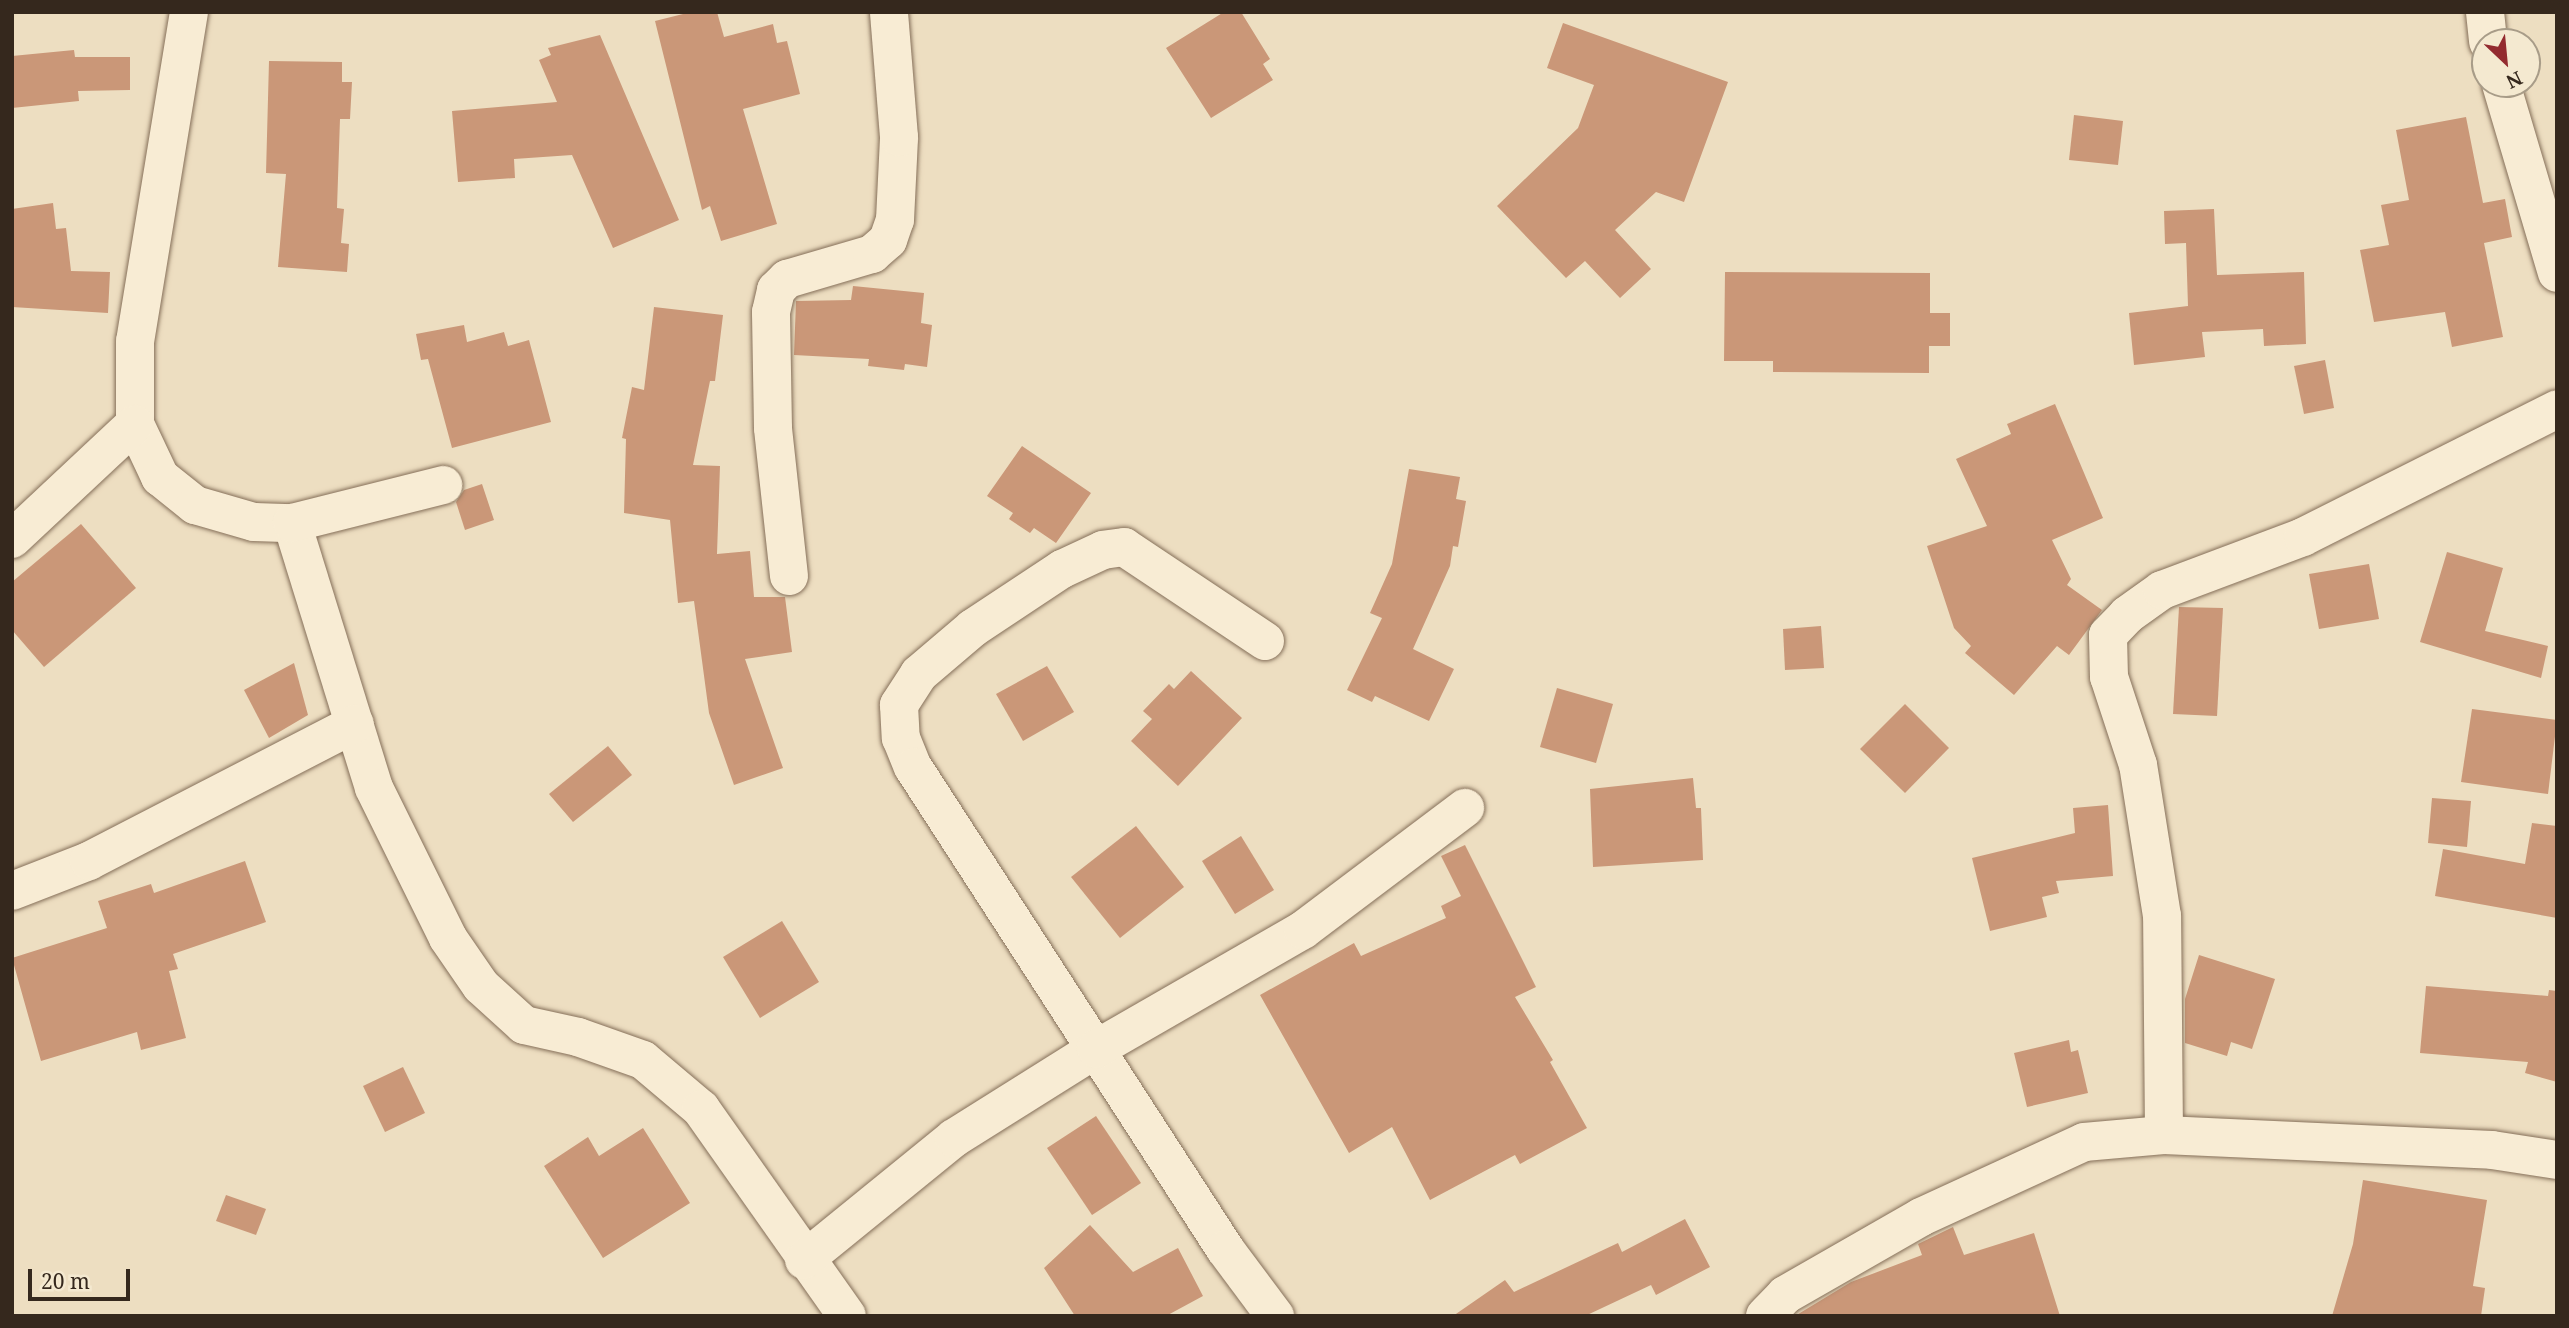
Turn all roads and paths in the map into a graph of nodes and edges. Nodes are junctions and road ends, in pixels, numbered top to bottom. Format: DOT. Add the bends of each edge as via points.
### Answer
graph roads {
  1 [pos="189,12"];
  2 [pos="889,12"];
  3 [pos="2505,98"];
  4 [pos="2557,273"];
  5 [pos="2557,409"];
  6 [pos="135,424"];
  7 [pos="443,485"];
  8 [pos="292,523"];
  9 [pos="12,539"];
  10 [pos="789,576"];
  11 [pos="1265,641"];
  12 [pos="355,724"];
  13 [pos="1465,808"];
  14 [pos="12,891"];
  15 [pos="1096,1049"];
  16 [pos="2164,1135"];
  17 [pos="2557,1160"];
  18 [pos="804,1260"];
  19 [pos="847,1316"];
  20 [pos="1275,1316"];
  21 [pos="1765,1316"];
  1 -- 6 [label="street" via="135,341"];
  2 -- 10 [label="street" via="899,137 895,220 888,240 872,254 787,279 776,290 771,312 773,428"];
  3 -- 4 [label="street"];
  5 -- 16 [label="street" via="2303,537 2162,590 2108,635 2109,677 2137,765 2162,916"];
  6 -- 8 [label="street" via="160,477 194,505 254,522"];
  6 -- 9 [label="street"];
  7 -- 8 [label="street"];
  8 -- 12 [label="street"];
  11 -- 15 [label="street" via="1124,547 1103,550 1062,569 973,628 919,674 899,705 901,738 913,767"];
  12 -- 14 [label="street" via="89,860"];
  12 -- 18 [label="street" via="374,788 448,938 481,986 524,1025 578,1037 643,1060 701,1110 772,1207"];
  13 -- 15 [label="street" via="1303,930"];
  15 -- 18 [label="street" via="954,1138"];
  15 -- 20 [label="street" via="1225,1249"];
  16 -- 17 [label="street" via="2492,1150"];
  16 -- 21 [label="street" via="2084,1142 1921,1217 1785,1295"];
  18 -- 19 [label="street"];
}
